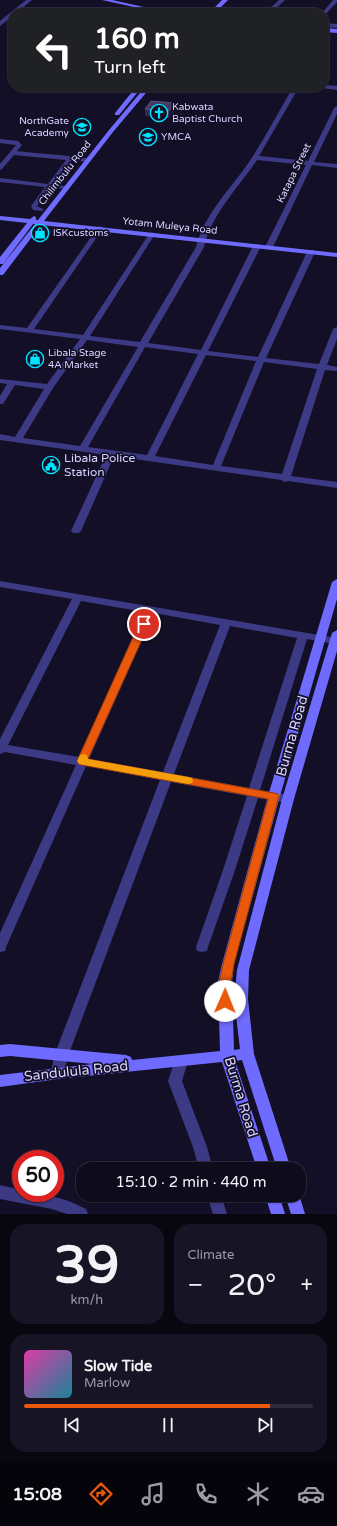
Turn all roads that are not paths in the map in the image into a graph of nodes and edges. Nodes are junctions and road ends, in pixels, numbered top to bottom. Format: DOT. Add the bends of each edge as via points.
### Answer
graph roads {
  1 [pos="29,0"];
  2 [pos="105,0"];
  3 [pos="225,0"];
  4 [pos="231,0"];
  5 [pos="282,0"];
  6 [pos="336,0"];
  7 [pos="19,8"];
  8 [pos="144,8"];
  9 [pos="217,8"];
  10 [pos="224,8"];
  11 [pos="273,8"];
  12 [pos="329,8"];
  13 [pos="8,17"];
  14 [pos="0,24"];
  15 [pos="135,92"];
  16 [pos="144,92"];
  17 [pos="293,92"];
  18 [pos="337,108"];
  19 [pos="0,141"];
  20 [pos="14,153"];
  21 [pos="71,158"];
  22 [pos="255,158"];
  23 [pos="85,160"];
  24 [pos="310,163"];
  25 [pos="337,166"];
  26 [pos="0,168"];
  27 [pos="0,180"];
  28 [pos="51,185"];
  29 [pos="63,187"];
  30 [pos="41,210"];
  31 [pos="0,218"];
  32 [pos="32,221"];
  33 [pos="40,222"];
  34 [pos="100,228"];
  35 [pos="152,234"];
  36 [pos="201,239"];
  37 [pos="257,246"];
  38 [pos="269,247"];
  39 [pos="311,252"];
  40 [pos="337,255"];
  41 [pos="0,262"];
  42 [pos="0,273"];
  43 [pos="0,327"];
  44 [pos="337,329"];
  45 [pos="29,330"];
  46 [pos="85,338"];
  47 [pos="143,345"];
  48 [pos="203,352"];
  49 [pos="261,360"];
  50 [pos="322,367"];
  51 [pos="337,369"];
  52 [pos="0,381"];
  53 [pos="13,382"];
  54 [pos="50,387"];
  55 [pos="0,402"];
  56 [pos="0,438"];
  57 [pos="17,440"];
  58 [pos="82,449"];
  59 [pos="111,453"];
  60 [pos="149,459"];
  61 [pos="216,468"];
  62 [pos="285,479"];
  63 [pos="337,485"];
  64 [pos="76,531"];
  65 [pos="337,582"];
  66 [pos="2,588"];
  67 [pos="78,598"];
  68 [pos="150,610"];
  69 [pos="226,623"];
  70 [pos="303,636"];
  71 [pos="336,637"];
  72 [pos="320,639"];
  73 [pos="1,748"];
  74 [pos="82,761"];
  75 [pos="169,777"];
  76 [pos="254,793"];
  77 [pos="274,796"];
  78 [pos="288,799"];
  79 [pos="0,947"];
  80 [pos="202,948"];
  81 [pos="0,1051"];
  82 [pos="247,1054"];
  83 [pos="61,1056"];
  84 [pos="227,1056"];
  85 [pos="181,1061"];
  86 [pos="152,1063"];
  87 [pos="58,1073"];
  88 [pos="0,1081"];
  89 [pos="204,1162"];
  90 [pos="262,1162"];
  91 [pos="282,1162"];
  92 [pos="0,1192"];
  93 [pos="216,1202"];
  94 [pos="274,1202"];
  95 [pos="294,1202"];
  96 [pos="80,1214"];
  97 [pos="220,1214"];
  98 [pos="278,1214"];
  99 [pos="298,1214"];
  1 -- 7 [label="street"];
  2 -- 8 [label="main road"];
  3 -- 9 [label="main road"];
  4 -- 10 [label="main road"];
  5 -- 11 [label="street"];
  6 -- 12 [label="street"];
  13 -- 14 [label="street"];
  15 -- 23 [label="main road, Chilimbulu Road"];
  16 -- 23 [label="main road, Chilimbulu Road"];
  17 -- 22 [label="street"];
  18 -- 24 [label="street, Katapa Street"];
  19 -- 20 [label="street" via="19,144"];
  20 -- 21 [label="street"];
  20 -- 26 [label="street"];
  21 -- 23 [label="street"];
  21 -- 28 [label="street"];
  22 -- 24 [label="street"];
  22 -- 36 [label="street" via="223,201"];
  23 -- 29 [label="main road, Chilimbulu Road"];
  24 -- 25 [label="street"];
  24 -- 38 [label="street, Katapa Street"];
  27 -- 28 [label="street"];
  28 -- 29 [label="street"];
  28 -- 30 [label="street" via="34,206 35,209"];
  29 -- 30 [label="main road, Chilimbulu Road"];
  29 -- 33 [label="main road, Chilimbulu Road"];
  30 -- 32 [label="main road, Chilimbulu Road"];
  31 -- 32 [label="main road, Yotam Muleya Road"];
  32 -- 33 [label="main road, Yotam Muleya Road"];
  32 -- 41 [label="main road, Chilimbulu Road"];
  33 -- 34 [label="main road, Yotam Muleya Road"];
  33 -- 42 [label="main road, Chilimbulu Road"];
  34 -- 35 [label="main road, Yotam Muleya Road"];
  34 -- 45 [label="street"];
  35 -- 36 [label="main road, Yotam Muleya Road"];
  35 -- 46 [label="street"];
  36 -- 37 [label="main road, Yotam Muleya Road"];
  36 -- 47 [label="street" via="200,247"];
  37 -- 38 [label="main road, Yotam Muleya Road"];
  37 -- 48 [label="street"];
  38 -- 39 [label="main road, Yotam Muleya Road"];
  39 -- 40 [label="main road, Yotam Muleya Road"];
  39 -- 49 [label="street"];
  43 -- 45 [label="street"];
  44 -- 50 [label="street"];
  45 -- 46 [label="street"];
  46 -- 47 [label="street"];
  46 -- 54 [label="street"];
  47 -- 48 [label="street"];
  47 -- 58 [label="street"];
  48 -- 49 [label="street"];
  48 -- 60 [label="street"];
  49 -- 50 [label="street"];
  49 -- 61 [label="street"];
  50 -- 51 [label="street"];
  50 -- 62 [label="street"];
  52 -- 53 [label="street"];
  53 -- 54 [label="street"];
  53 -- 55 [label="street"];
  54 -- 57 [label="street"];
  56 -- 57 [label="street"];
  57 -- 58 [label="street"];
  58 -- 59 [label="street"];
  59 -- 60 [label="street"];
  59 -- 64 [label="street"];
  60 -- 61 [label="street"];
  61 -- 62 [label="street"];
  62 -- 63 [label="street"];
  65 -- 72 [label="main road, Burma Road"];
  66 -- 67 [label="street"];
  67 -- 68 [label="street"];
  67 -- 73 [label="street"];
  68 -- 69 [label="street"];
  68 -- 74 [label="street"];
  69 -- 70 [label="street"];
  69 -- 75 [label="street"];
  70 -- 72 [label="street"];
  70 -- 76 [label="street"];
  71 -- 72 [label="street"];
  71 -- 78 [label="main road, Burma Road"];
  72 -- 77 [label="main road, Burma Road"];
  73 -- 74 [label="street"];
  74 -- 75 [label="street"];
  74 -- 79 [label="street"];
  75 -- 76 [label="street"];
  75 -- 83 [label="street"];
  76 -- 77 [label="street"];
  76 -- 80 [label="street"];
  77 -- 78 [label="street"];
  77 -- 84 [label="main road, Burma Road" via="227,970"];
  78 -- 82 [label="main road, Burma Road" via="243,970 241,999"];
  81 -- 83 [label="main road, Sandulula Road"];
  82 -- 84 [label="main road, Sandulula Road"];
  82 -- 91 [label="main road, Burma Road"];
  83 -- 86 [label="main road, Sandulula Road"];
  83 -- 87 [label="street"];
  84 -- 85 [label="main road, Sandulula Road"];
  84 -- 90 [label="main road, Burma Road"];
  85 -- 86 [label="main road, Sandulula Road"];
  85 -- 89 [label="street" via="175,1081"];
  86 -- 87 [label="main road, Sandulula Road"];
  87 -- 88 [label="main road, Sandulula Road"];
  92 -- 96 [label="street" via="70,1207"];
  93 -- 97 [label="street"];
  94 -- 98 [label="main road"];
  95 -- 99 [label="main road"];
}
